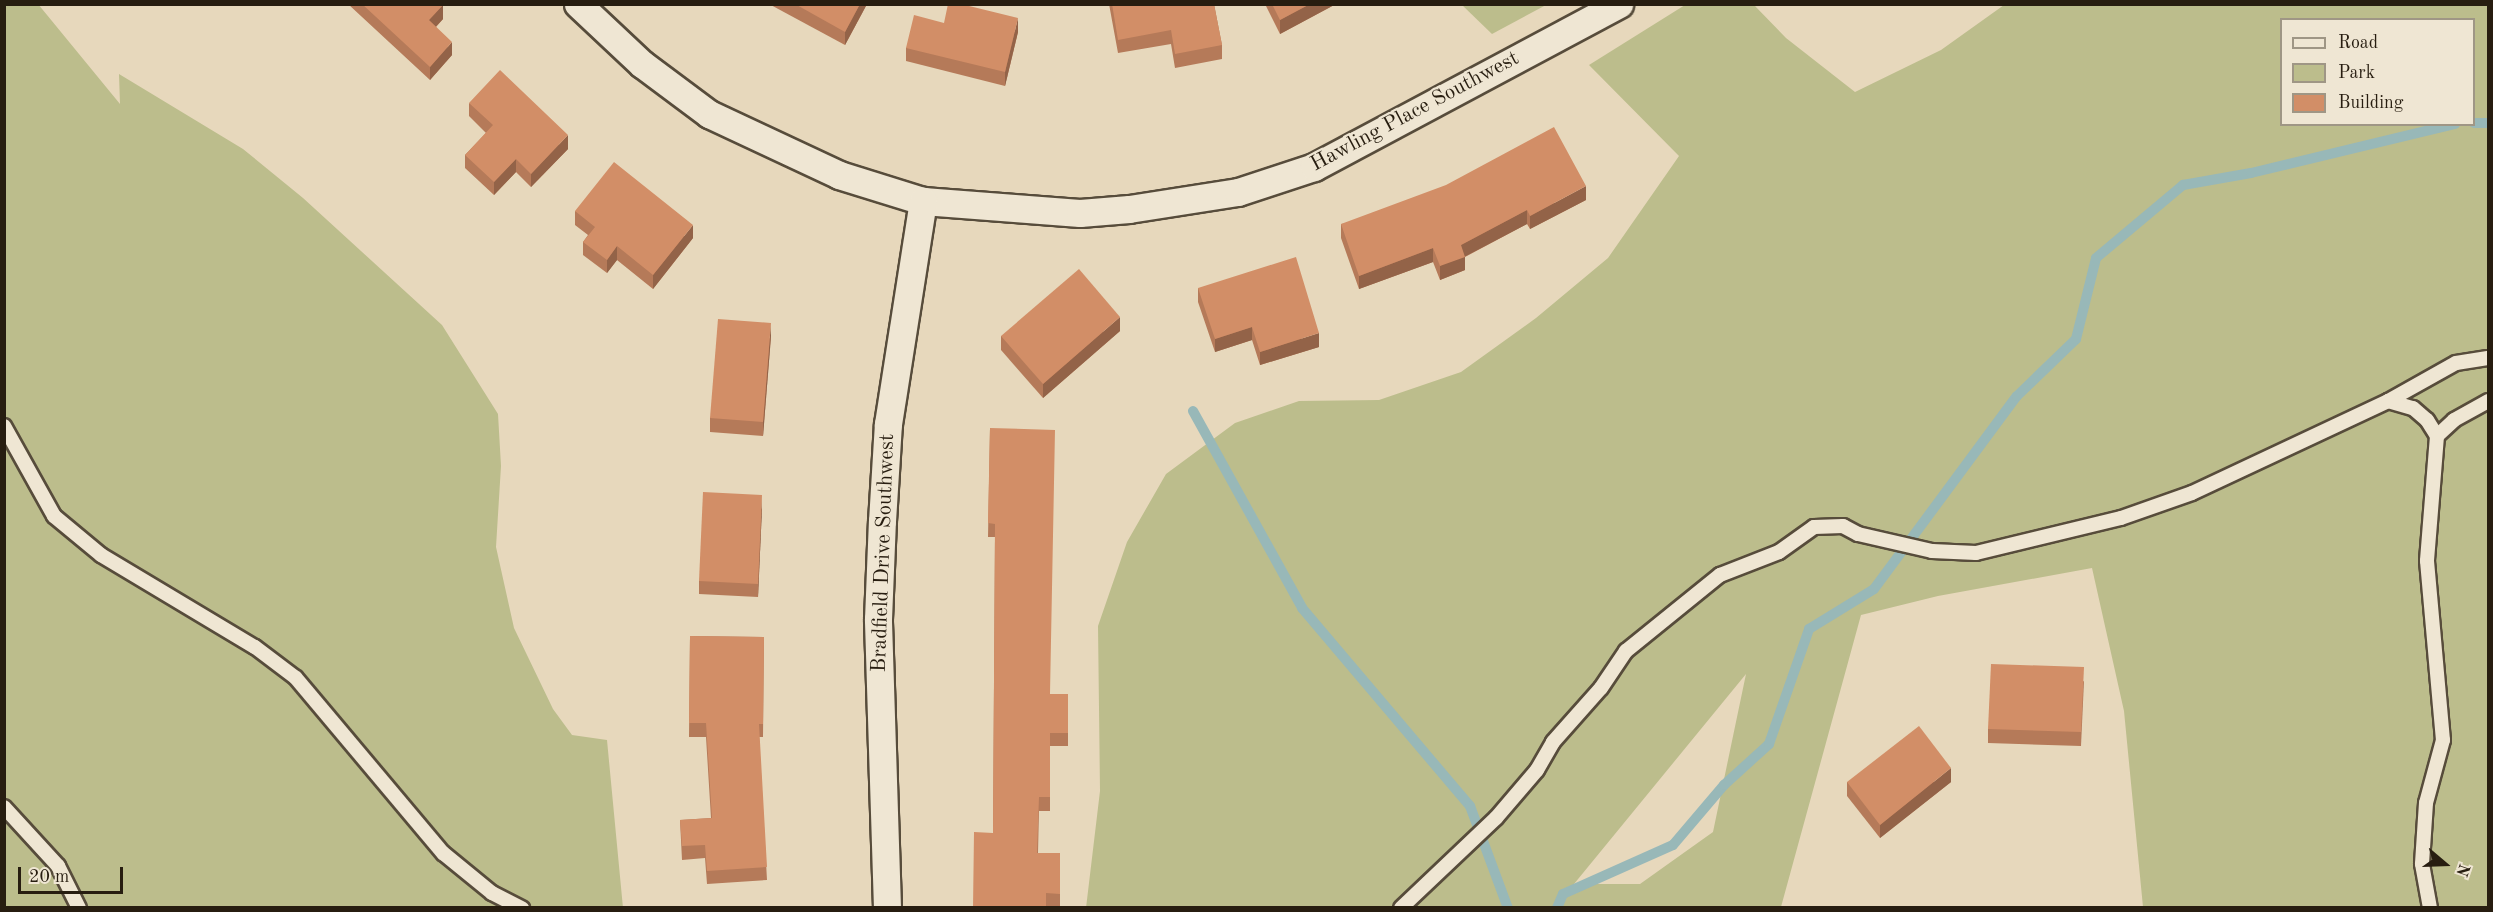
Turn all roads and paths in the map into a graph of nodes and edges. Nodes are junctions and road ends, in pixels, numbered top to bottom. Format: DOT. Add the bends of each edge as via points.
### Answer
graph roads {
  1 [pos="578,4"];
  2 [pos="1619,4"];
  3 [pos="923,201"];
  4 [pos="2488,358"];
  5 [pos="2388,401"];
  6 [pos="2488,401"];
  7 [pos="4,426"];
  8 [pos="2437,436"];
  9 [pos="4,807"];
  10 [pos="79,908"];
  11 [pos="522,908"];
  12 [pos="887,908"];
  13 [pos="1401,908"];
  14 [pos="2430,908"];
  1 -- 3 [label="street, Hawling Place Southwest" via="677,93 717,120 839,175"];
  2 -- 3 [label="street, Hawling Place Southwest" via="1314,167 1238,192 1129,210 1080,213"];
  3 -- 12 [label="street, Bradfield Drive Southwest" via="888,424 882,521 878,619"];
  4 -- 5 [label="lane" via="2456,363"];
  5 -- 8 [label="lane" via="2413,408"];
  5 -- 13 [label="lane" via="2192,493 2121,518 1976,553 1932,551 1843,526 1814,527 1779,552 1720,575 1626,651 1601,688 1552,742 1537,770 1496,818"];
  6 -- 8 [label="lane" via="2454,420"];
  7 -- 11 [label="lane" via="54,516 101,555 255,647 296,678 443,853 492,893"];
  8 -- 14 [label="lane" via="2427,561 2443,740 2426,803 2422,864"];
  9 -- 10 [label="lane" via="58,866"];
}
